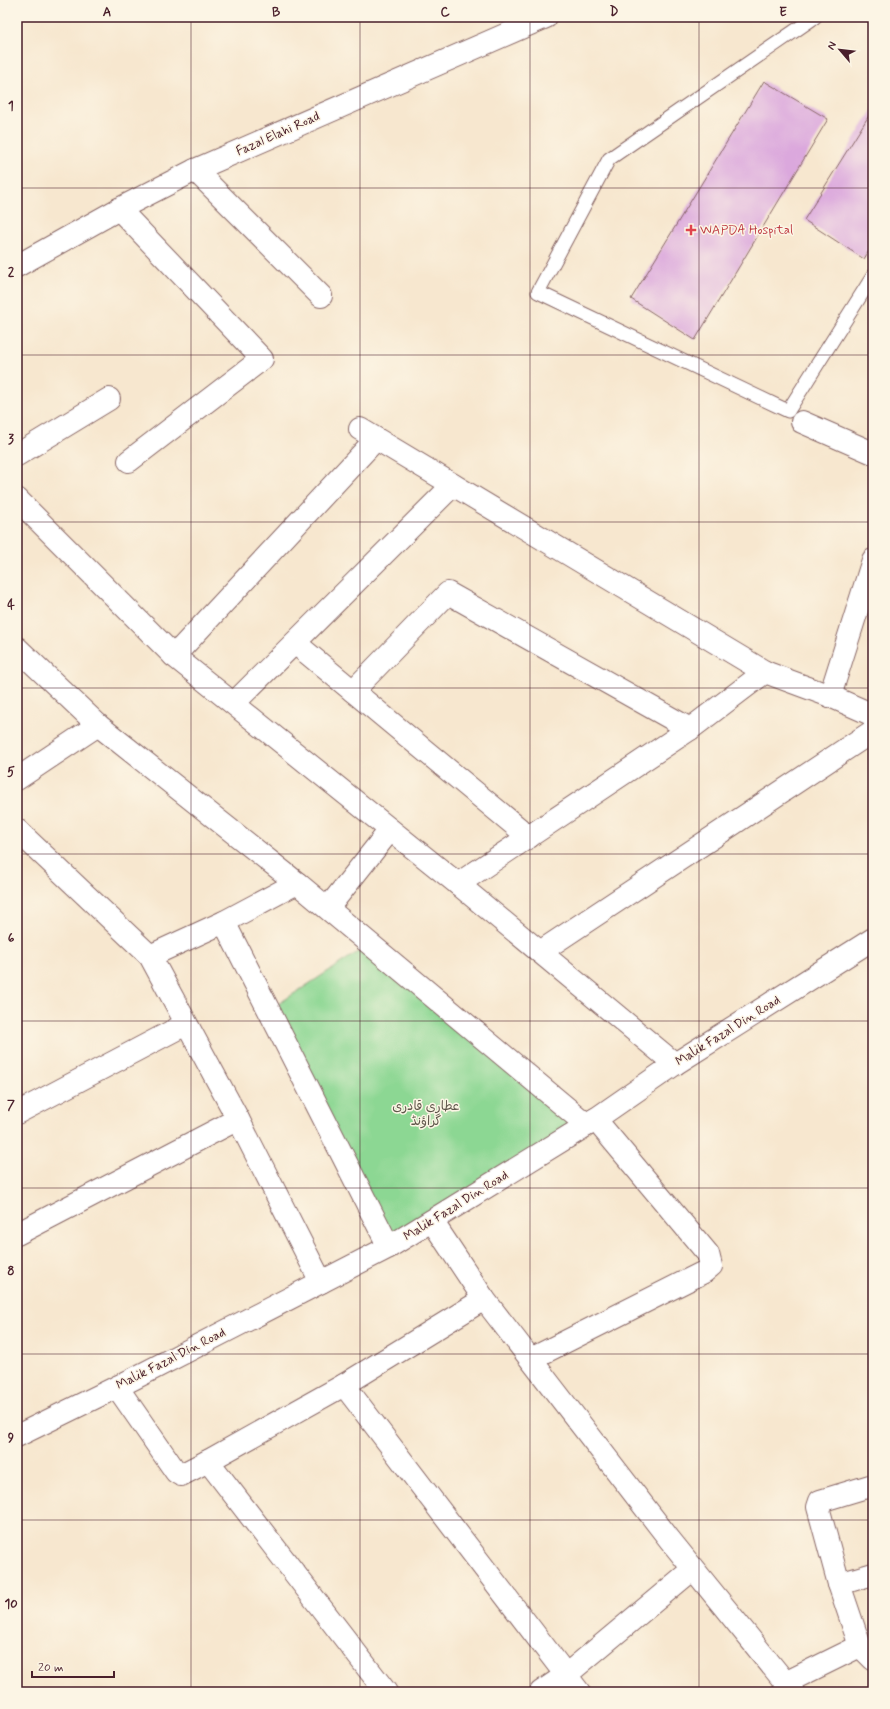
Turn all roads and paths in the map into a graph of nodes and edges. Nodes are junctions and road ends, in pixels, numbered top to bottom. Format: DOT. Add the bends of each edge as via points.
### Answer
graph roads {
  1 [pos="546,17"];
  2 [pos="814,17"];
  3 [pos="195,170"];
  4 [pos="119,209"];
  5 [pos="17,266"];
  6 [pos="873,276"];
  7 [pos="321,296"];
  8 [pos="109,399"];
  9 [pos="802,422"];
  10 [pos="873,453"];
  11 [pos="17,455"];
  12 [pos="129,461"];
  13 [pos="453,485"];
  14 [pos="17,500"];
  15 [pos="873,560"];
  16 [pos="295,643"];
  17 [pos="17,648"];
  18 [pos="174,656"];
  19 [pos="765,672"];
  20 [pos="353,691"];
  21 [pos="830,696"];
  22 [pos="234,704"];
  23 [pos="873,715"];
  24 [pos="98,725"];
  25 [pos="690,729"];
  26 [pos="873,731"];
  27 [pos="17,779"];
  28 [pos="17,830"];
  29 [pos="390,830"];
  30 [pos="528,837"];
  31 [pos="297,883"];
  32 [pos="458,884"];
  33 [pos="328,908"];
  34 [pos="224,922"];
  35 [pos="873,939"];
  36 [pos="540,952"];
  37 [pos="150,956"];
  38 [pos="186,1024"];
  39 [pos="675,1064"];
  40 [pos="17,1113"];
  41 [pos="238,1119"];
  42 [pos="591,1122"];
  43 [pos="432,1221"];
  44 [pos="17,1234"];
  45 [pos="389,1246"];
  46 [pos="321,1282"];
  47 [pos="484,1299"];
  48 [pos="531,1359"];
  49 [pos="344,1385"];
  50 [pos="117,1387"];
  51 [pos="17,1436"];
  52 [pos="208,1461"];
  53 [pos="873,1485"];
  54 [pos="693,1569"];
  55 [pos="873,1574"];
  56 [pos="839,1584"];
  57 [pos="866,1653"];
  58 [pos="573,1684"];
  59 [pos="789,1687"];
  60 [pos="386,1692"];
  61 [pos="541,1692"];
  1 -- 3 [label="street, Fazal Elahi Road"];
  2 -- 6 [label="lane" via="609,159 538,292 788,411"];
  3 -- 4 [label="street, Fazal Elahi Road"];
  3 -- 7 [label="street"];
  4 -- 5 [label="street, Fazal Elahi Road"];
  4 -- 12 [label="street" via="262,359"];
  8 -- 11 [label="street"];
  9 -- 10 [label="street"];
  13 -- 16 [label="street"];
  13 -- 18 [label="street" via="368,434"];
  13 -- 19 [label="street"];
  14 -- 18 [label="street"];
  15 -- 21 [label="street"];
  16 -- 20 [label="street"];
  16 -- 22 [label="street"];
  17 -- 24 [label="street"];
  18 -- 22 [label="street"];
  19 -- 21 [label="street"];
  19 -- 25 [label="street"];
  20 -- 25 [label="street" via="448,593"];
  20 -- 30 [label="street"];
  21 -- 23 [label="street"];
  22 -- 29 [label="street"];
  24 -- 27 [label="street"];
  24 -- 31 [label="street"];
  25 -- 30 [label="street"];
  26 -- 36 [label="street"];
  28 -- 37 [label="street"];
  29 -- 32 [label="street"];
  29 -- 33 [label="street"];
  30 -- 32 [label="street"];
  31 -- 33 [label="street"];
  31 -- 34 [label="street"];
  32 -- 36 [label="street"];
  33 -- 42 [label="street"];
  34 -- 37 [label="street"];
  34 -- 45 [label="street"];
  35 -- 39 [label="street, Malik Fazal Din Road"];
  36 -- 39 [label="street"];
  37 -- 38 [label="street"];
  38 -- 40 [label="street"];
  38 -- 41 [label="street"];
  39 -- 42 [label="street, Malik Fazal Din Road"];
  41 -- 44 [label="street"];
  41 -- 46 [label="street"];
  42 -- 43 [label="street, Malik Fazal Din Road"];
  42 -- 48 [label="street" via="708,1254 711,1266 704,1272"];
  43 -- 45 [label="street, Malik Fazal Din Road"];
  43 -- 47 [label="street"];
  45 -- 46 [label="street, Malik Fazal Din Road"];
  46 -- 50 [label="street, Malik Fazal Din Road"];
  47 -- 48 [label="street"];
  47 -- 49 [label="street"];
  48 -- 54 [label="street"];
  49 -- 52 [label="street"];
  49 -- 58 [label="street"];
  50 -- 51 [label="street, Malik Fazal Din Road"];
  50 -- 52 [label="street" via="176,1472 181,1476"];
  52 -- 60 [label="street"];
  53 -- 56 [label="street" via="820,1501 818,1508"];
  54 -- 58 [label="street"];
  54 -- 59 [label="street"];
  55 -- 56 [label="street"];
  56 -- 57 [label="street"];
  57 -- 59 [label="street"];
  58 -- 61 [label="street"];
}
